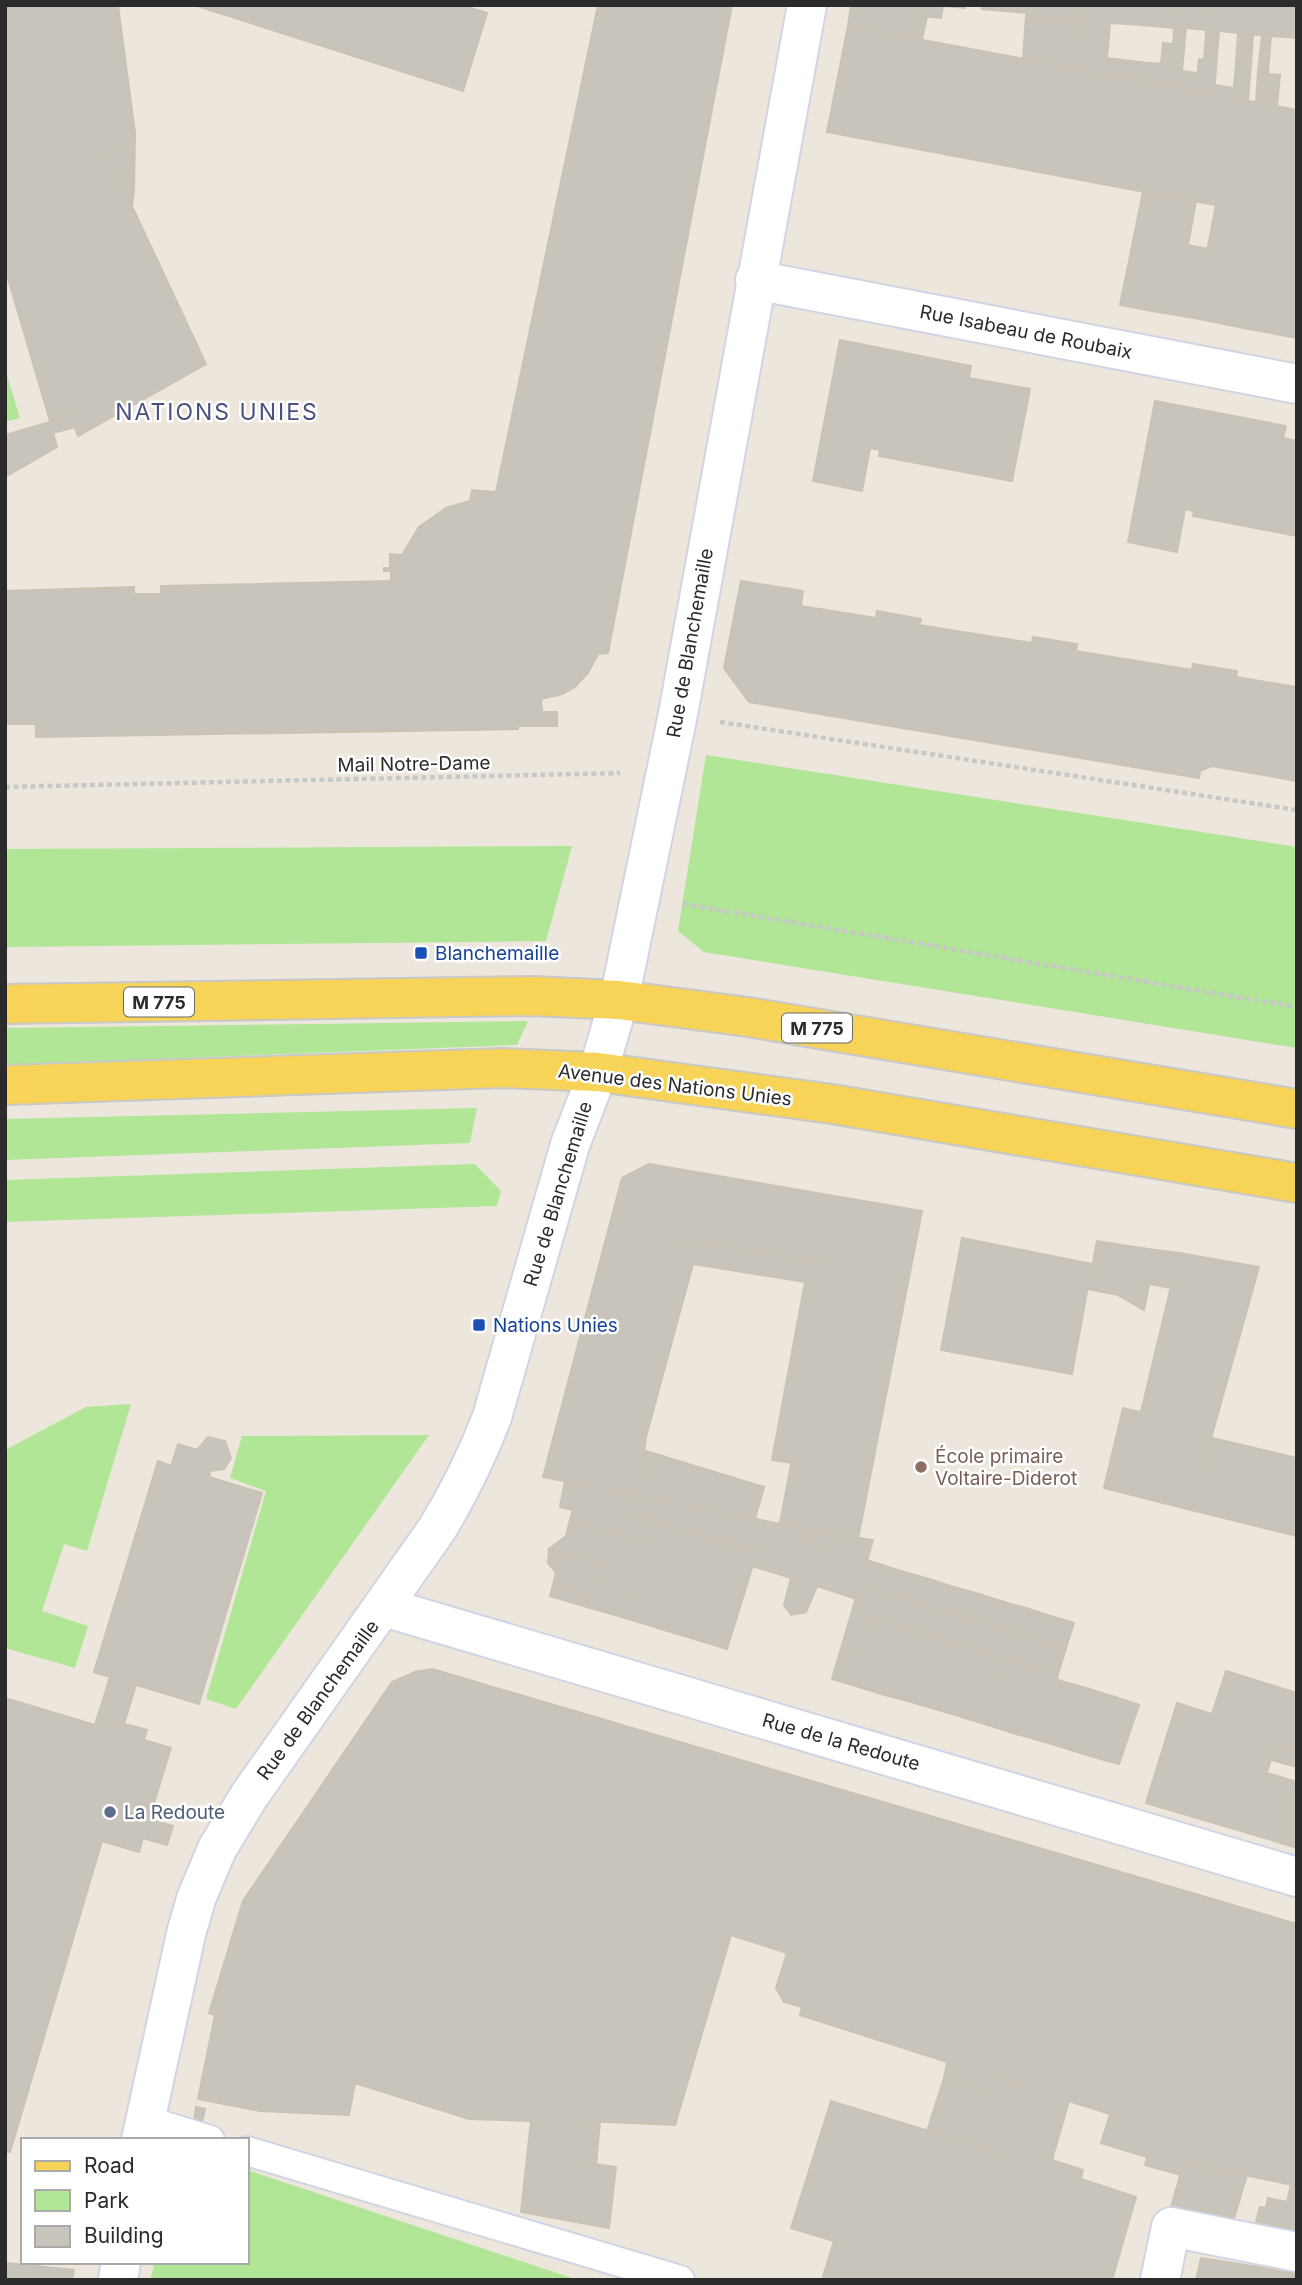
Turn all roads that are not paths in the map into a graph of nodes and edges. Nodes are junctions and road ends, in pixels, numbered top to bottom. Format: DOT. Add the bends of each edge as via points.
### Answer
graph roads {
  1 [pos="807,5"];
  2 [pos="755,280"];
  3 [pos="1297,384"];
  4 [pos="620,1000"];
  5 [pos="5,1004"];
  6 [pos="598,1072"];
  7 [pos="5,1084"];
  8 [pos="1297,1109"];
  9 [pos="1297,1183"];
  10 [pos="384,1607"];
  11 [pos="1297,1877"];
  12 [pos="143,2130"];
  13 [pos="197,2138"];
  14 [pos="248,2151"];
  15 [pos="1297,2252"];
  16 [pos="680,2280"];
  17 [pos="1160,2280"];
  1 -- 2 [label="street, Rue de Blanchemaille"];
  2 -- 3 [label="street, Rue Isabeau de Roubaix"];
  2 -- 4 [label="street, Rue de Blanchemaille" via="678,714"];
  4 -- 5 [label="main road, M 775" via="532,996"];
  4 -- 6 [label="street, Rue de Blanchemaille"];
  4 -- 8 [label="main road, M 775" via="748,1017"];
  6 -- 7 [label="main road, Avenue des Nations Unies" via="503,1068"];
  6 -- 9 [label="main road, Avenue des Nations Unies" via="832,1104"];
  6 -- 10 [label="street, Rue de Blanchemaille" via="570,1146 482,1442 458,1495"];
  10 -- 11 [label="street, Rue de la Redoute"];
  10 -- 12 [label="street, Rue de Blanchemaille" via="249,1796 217,1849 186,1934"];
  12 -- 13 [label="lane"];
  14 -- 16 [label="lane"];
  15 -- 17 [label="street" via="1171,2227"];
}
